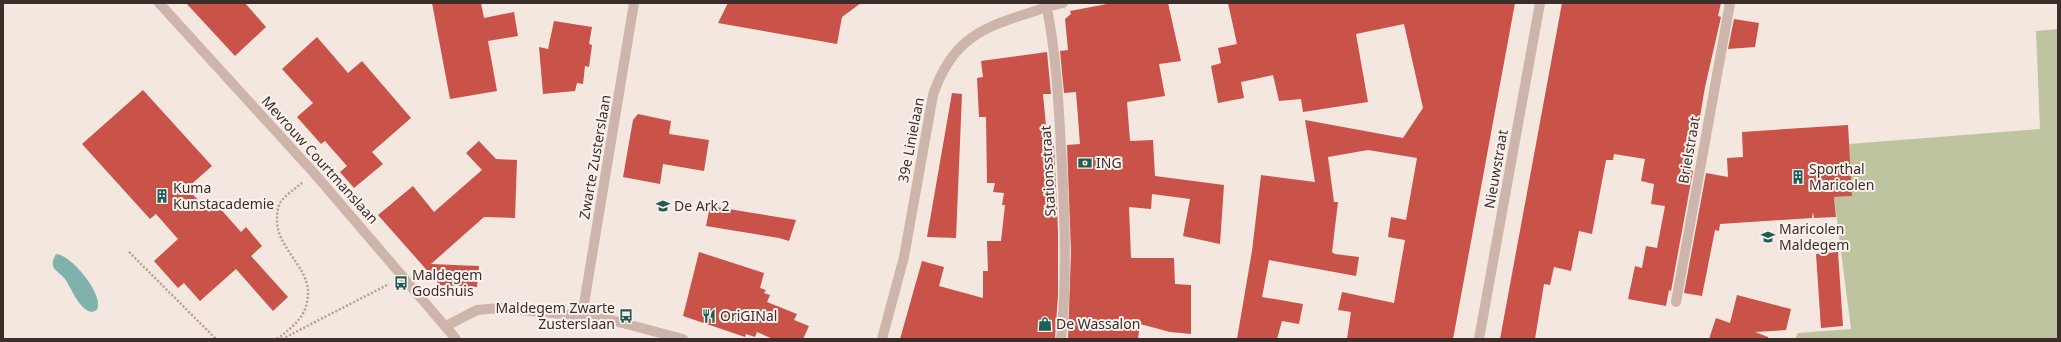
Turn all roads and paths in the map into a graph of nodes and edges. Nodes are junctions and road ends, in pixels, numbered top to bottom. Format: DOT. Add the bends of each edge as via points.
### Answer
graph roads {
  1 [pos="159,3"];
  2 [pos="634,3"];
  3 [pos="1062,3"];
  4 [pos="1540,3"];
  5 [pos="1730,3"];
  6 [pos="1046,5"];
  7 [pos="314,173"];
  8 [pos="129,252"];
  9 [pos="403,276"];
  10 [pos="1676,302"];
  11 [pos="582,316"];
  12 [pos="446,326"];
  13 [pos="216,339"];
  14 [pos="277,339"];
  15 [pos="282,339"];
  16 [pos="456,339"];
  17 [pos="684,339"];
  18 [pos="882,339"];
  19 [pos="1061,339"];
  20 [pos="1479,339"];
  1 -- 7 [label="street, Mevrouw Courtmanslaan"];
  2 -- 11 [label="street, Zwarte Zusterslaan"];
  3 -- 6 [label="street"];
  4 -- 20 [label="street, Nieuwstraat"];
  5 -- 10 [label="street, Brielstraat"];
  6 -- 18 [label="street, 39e Linielaan" via="969,38 942,71 933,95 904,257"];
  6 -- 19 [label="street, Stationsstraat" via="1059,104 1065,230 1065,299"];
  7 -- 9 [label="street, Mevrouw Courtmanslaan"];
  7 -- 14 [label="path" via="280,202 277,212 279,234 306,278 309,295 304,313 297,323"];
  8 -- 13 [label="path"];
  9 -- 12 [label="street, Mevrouw Courtmanslaan"];
  9 -- 15 [label="path"];
  11 -- 12 [label="street" via="500,308 477,310"];
  11 -- 17 [label="street" via="622,322"];
  12 -- 16 [label="street, Mevrouw Courtmanslaan"];
}
